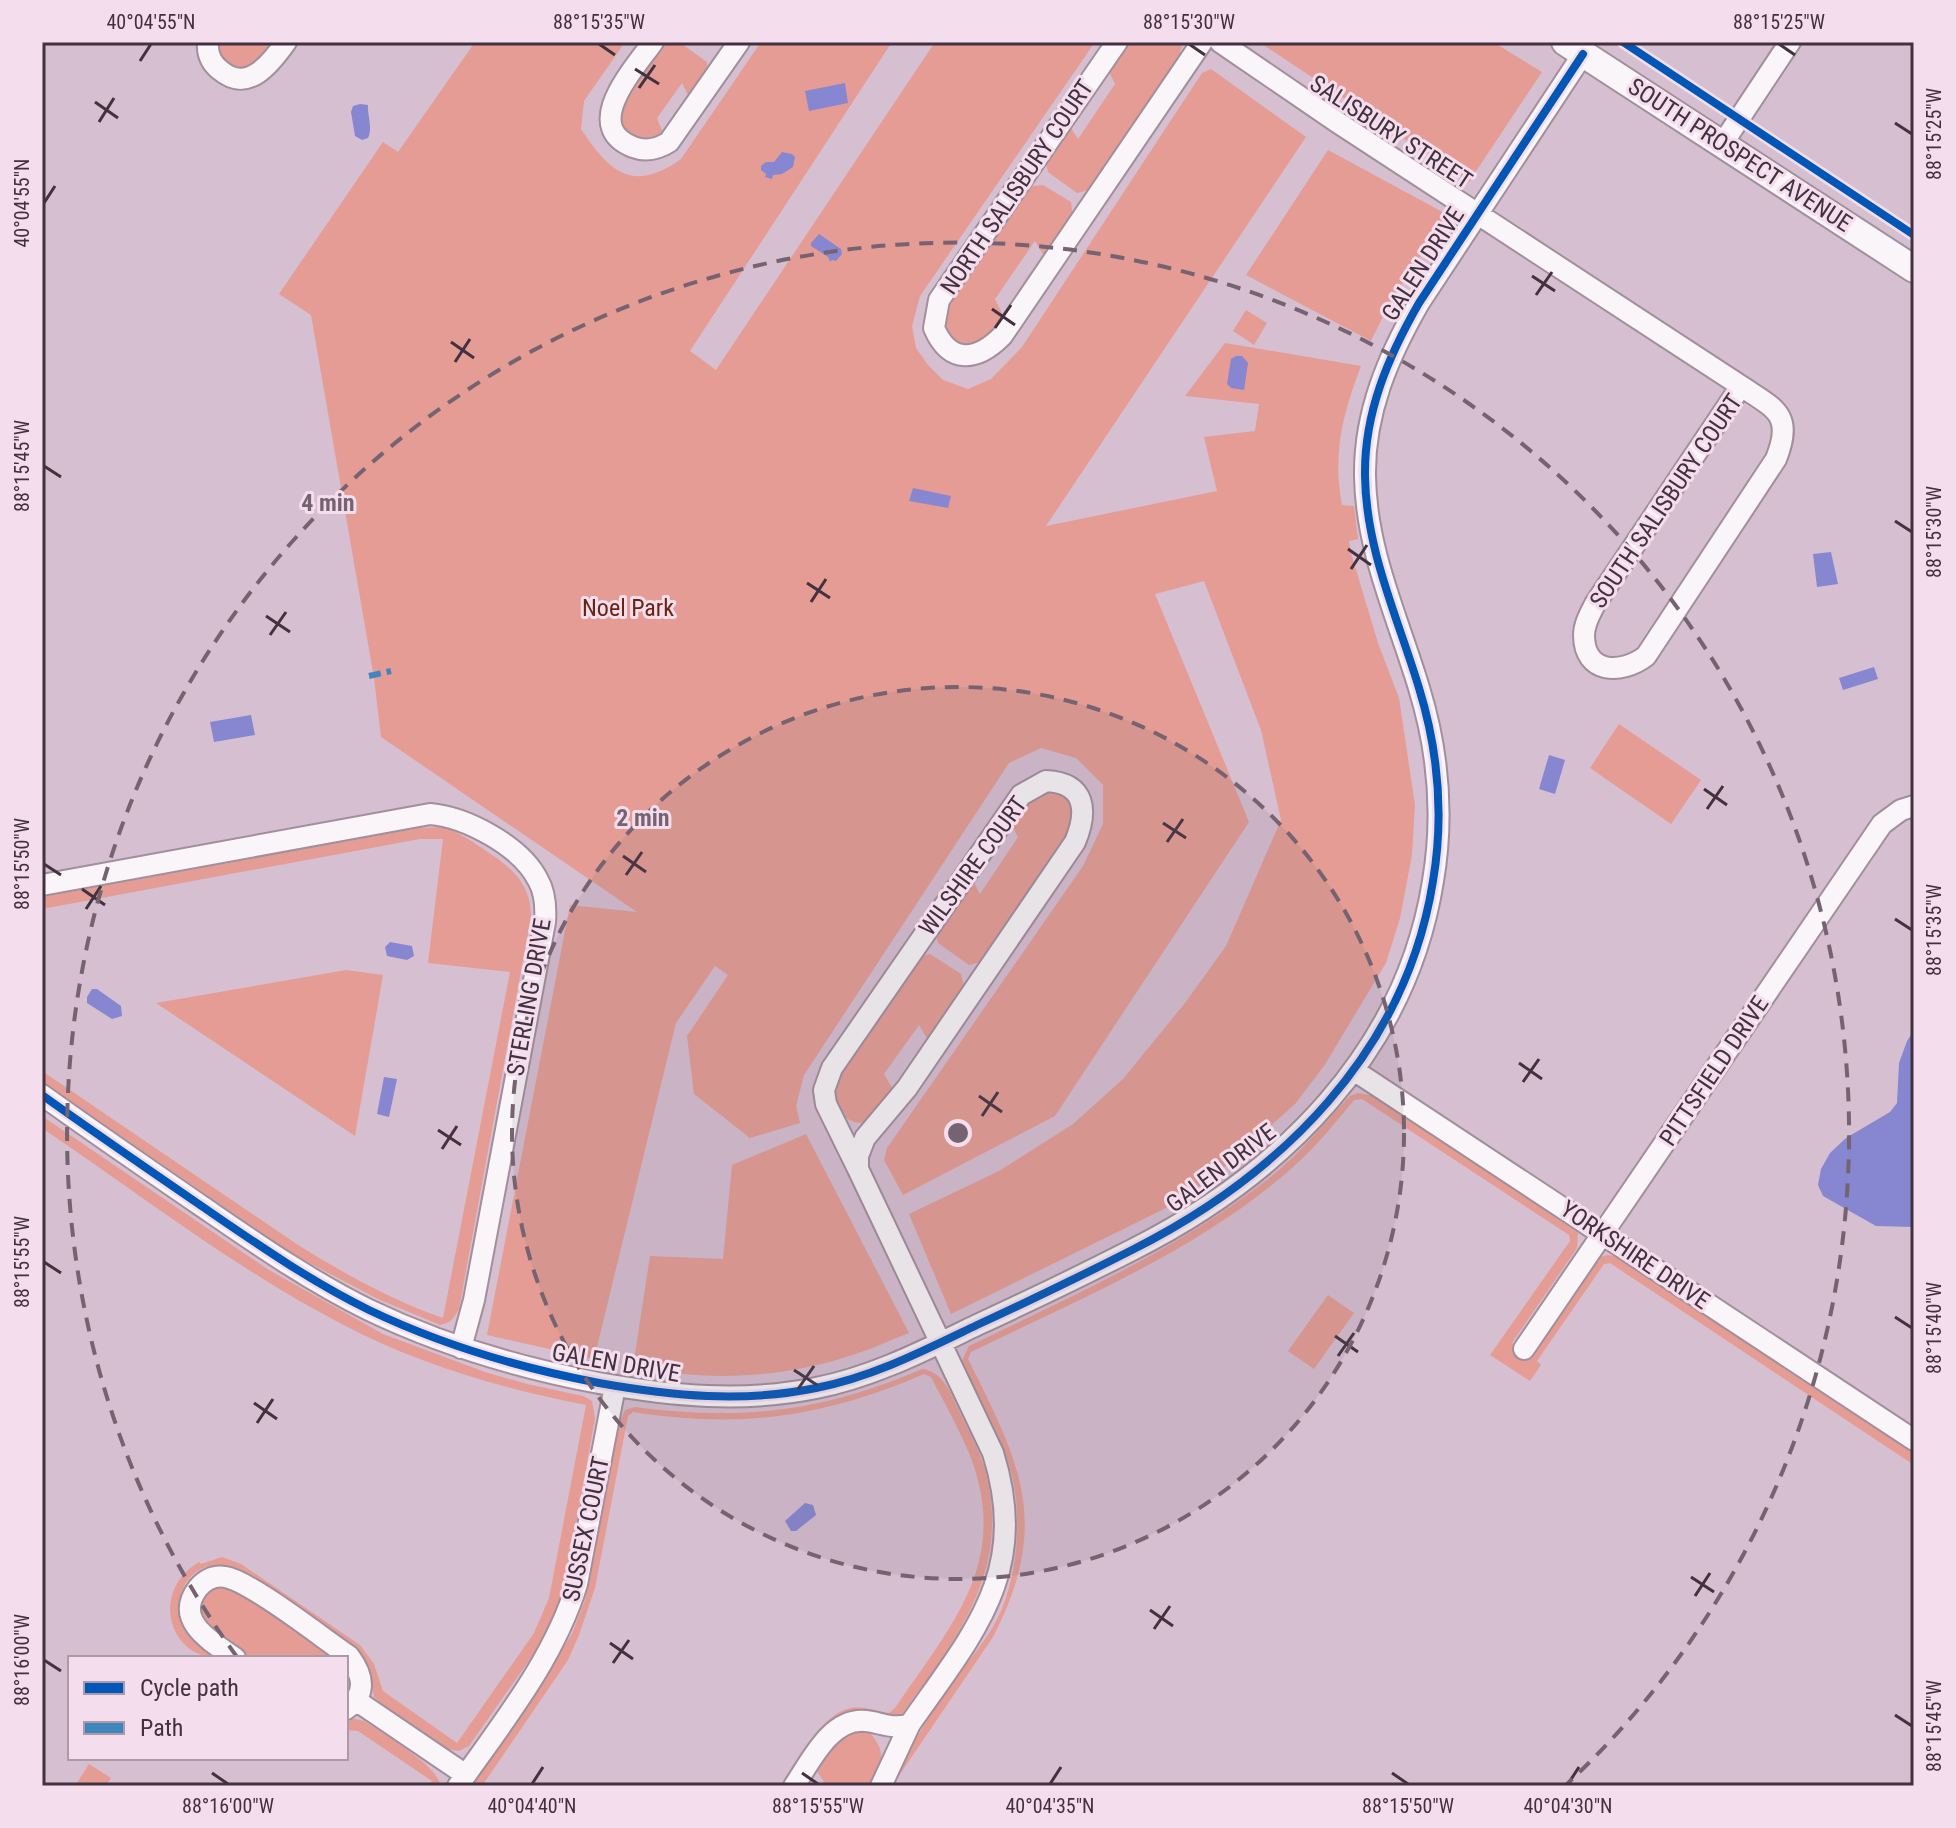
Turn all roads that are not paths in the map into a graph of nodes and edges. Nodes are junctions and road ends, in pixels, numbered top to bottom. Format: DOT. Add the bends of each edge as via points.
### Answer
graph roads {
  1 [pos="208,42"];
  2 [pos="286,42"];
  3 [pos="653,42"];
  4 [pos="739,42"];
  5 [pos="1117,42"];
  6 [pos="1202,42"];
  7 [pos="1220,42"];
  8 [pos="1790,42"];
  9 [pos="1574,48"];
  10 [pos="1723,143"];
  11 [pos="1479,213"];
  12 [pos="1914,269"];
  13 [pos="1741,386"];
  14 [pos="1914,806"];
  15 [pos="42,885"];
  16 [pos="1355,1071"];
  17 [pos="42,1095"];
  18 [pos="858,1169"];
  19 [pos="1604,1233"];
  20 [pos="942,1342"];
  21 [pos="461,1348"];
  22 [pos="1524,1349"];
  23 [pos="615,1386"];
  24 [pos="1914,1440"];
  25 [pos="232,1656"];
  26 [pos="351,1705"];
  27 [pos="910,1724"];
  28 [pos="462,1780"];
  29 [pos="794,1786"];
  30 [pos="881,1786"];
  1 -- 2 [label="street" via="214,64 234,79 244,79 268,66"];
  3 -- 4 [label="street" via="618,92 609,121 626,144 644,150 669,142"];
  5 -- 6 [label="street, NORTH SALISBURY COURT" via="939,300 934,328 959,355 985,351 1002,336"];
  7 -- 11 [label="street, SALISBURY STREET"];
  8 -- 10 [label="street"];
  9 -- 10 [label="main road, SOUTH PROSPECT AVENUE"];
  9 -- 11 [label="street, GALEN DRIVE"];
  10 -- 12 [label="main road, SOUTH PROSPECT AVENUE"];
  11 -- 13 [label="street, SALISBURY STREET"];
  11 -- 16 [label="street, GALEN DRIVE" via="1396,344 1381,377 1366,446 1371,536 1431,735 1439,810 1433,882 1415,952 1397,997"];
  13 -- 13 [label="street, SOUTH SALISBURY COURT" via="1586,623 1587,651 1607,669 1634,665 1646,656 1776,459 1783,440 1780,417"];
  14 -- 19 [label="street, PITTSFIELD DRIVE" via="1882,824"];
  15 -- 21 [label="street, STERLING DRIVE" via="430,814 467,821 527,864 542,888 545,922"];
  16 -- 19 [label="street, YORKSHIRE DRIVE"];
  16 -- 20 [label="street, GALEN DRIVE" via="1289,1143 1207,1209"];
  17 -- 21 [label="street, GALEN DRIVE" via="318,1283"];
  18 -- 18 [label="street, WILSHIRE COURT" via="865,1138 907,1088 1075,842 1084,817 1078,795 1069,786 1046,781 1021,795 832,1068 824,1090 826,1104"];
  18 -- 20 [label="street, WILSHIRE COURT"];
  19 -- 22 [label="street, PITTSFIELD DRIVE"];
  19 -- 24 [label="street, YORKSHIRE DRIVE"];
  20 -- 23 [label="street, GALEN DRIVE" via="857,1378 778,1395 680,1396"];
  20 -- 27 [label="street, WILSHIRE COURT" via="993,1453 1002,1481 1006,1538 989,1603"];
  21 -- 23 [label="street, GALEN DRIVE"];
  23 -- 28 [label="street, SUSSEX COURT" via="569,1611 540,1667"];
  25 -- 26 [label="street" via="198,1632 191,1620 193,1594 213,1577 239,1581 349,1656 361,1680"];
  26 -- 28 [label="street"];
  27 -- 29 [label="street" via="865,1721 838,1728"];
  27 -- 30 [label="street, WILSHIRE COURT"];
}
